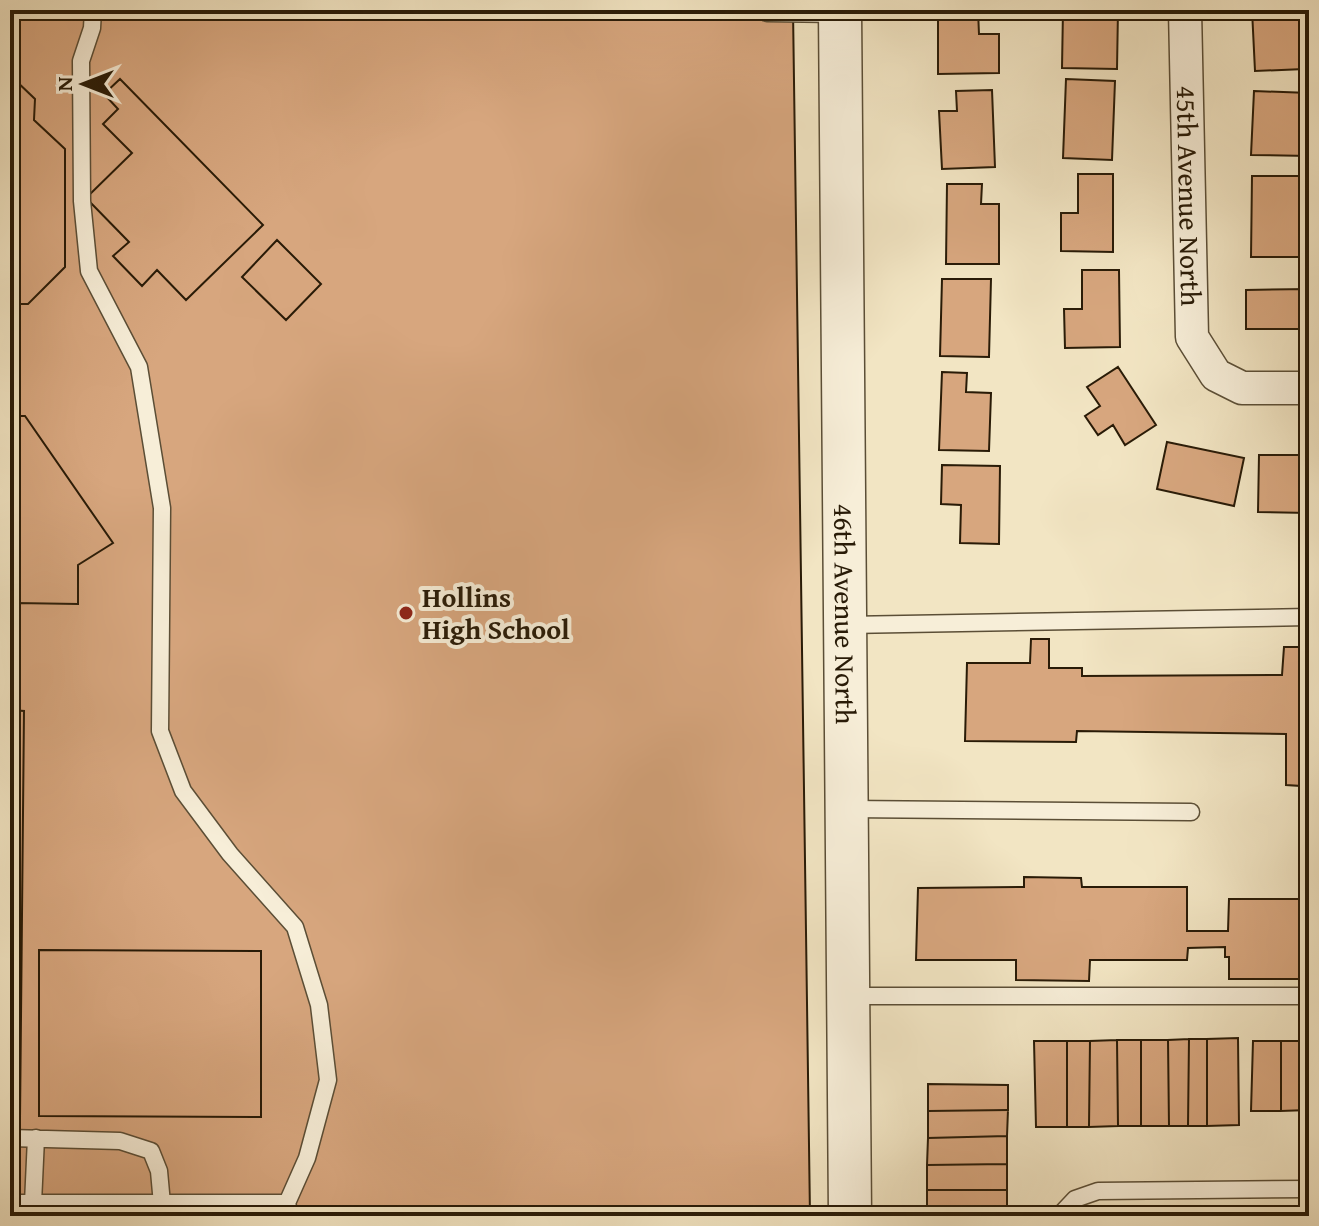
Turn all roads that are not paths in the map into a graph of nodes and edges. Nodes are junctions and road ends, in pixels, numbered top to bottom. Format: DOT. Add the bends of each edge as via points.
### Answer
graph roads {
  1 [pos="93,10"];
  2 [pos="764,10"];
  3 [pos="1185,10"];
  4 [pos="840,12"];
  5 [pos="1309,388"];
  6 [pos="1309,617"];
  7 [pos="845,625"];
  8 [pos="847,809"];
  9 [pos="1191,812"];
  10 [pos="849,996"];
  11 [pos="1309,996"];
  12 [pos="10,1138"];
  13 [pos="36,1138"];
  14 [pos="1309,1189"];
  15 [pos="10,1203"];
  16 [pos="162,1204"];
  17 [pos="33,1210"];
  18 [pos="289,1210"];
  19 [pos="850,1216"];
  20 [pos="1059,1216"];
  1 -- 18 [label="lane" via="81,61 87,257 89,271 139,367 162,508 160,731 183,791 295,927 319,1005 328,1080"];
  2 -- 4 [label="lane"];
  3 -- 5 [label="street, 45th Avenue North" via="1192,337 1216,375 1242,388"];
  4 -- 7 [label="street, 46th Avenue North"];
  6 -- 7 [label="lane"];
  7 -- 8 [label="street, 46th Avenue North"];
  8 -- 9 [label="lane"];
  8 -- 10 [label="street, 46th Avenue North"];
  10 -- 11 [label="lane"];
  10 -- 19 [label="street, 46th Avenue North"];
  12 -- 13 [label="lane"];
  13 -- 16 [label="lane" via="120,1141 151,1151"];
  13 -- 17 [label="lane"];
  14 -- 20 [label="lane" via="1098,1191 1075,1199"];
  15 -- 17 [label="lane"];
  16 -- 17 [label="lane"];
  16 -- 18 [label="lane"];
}
